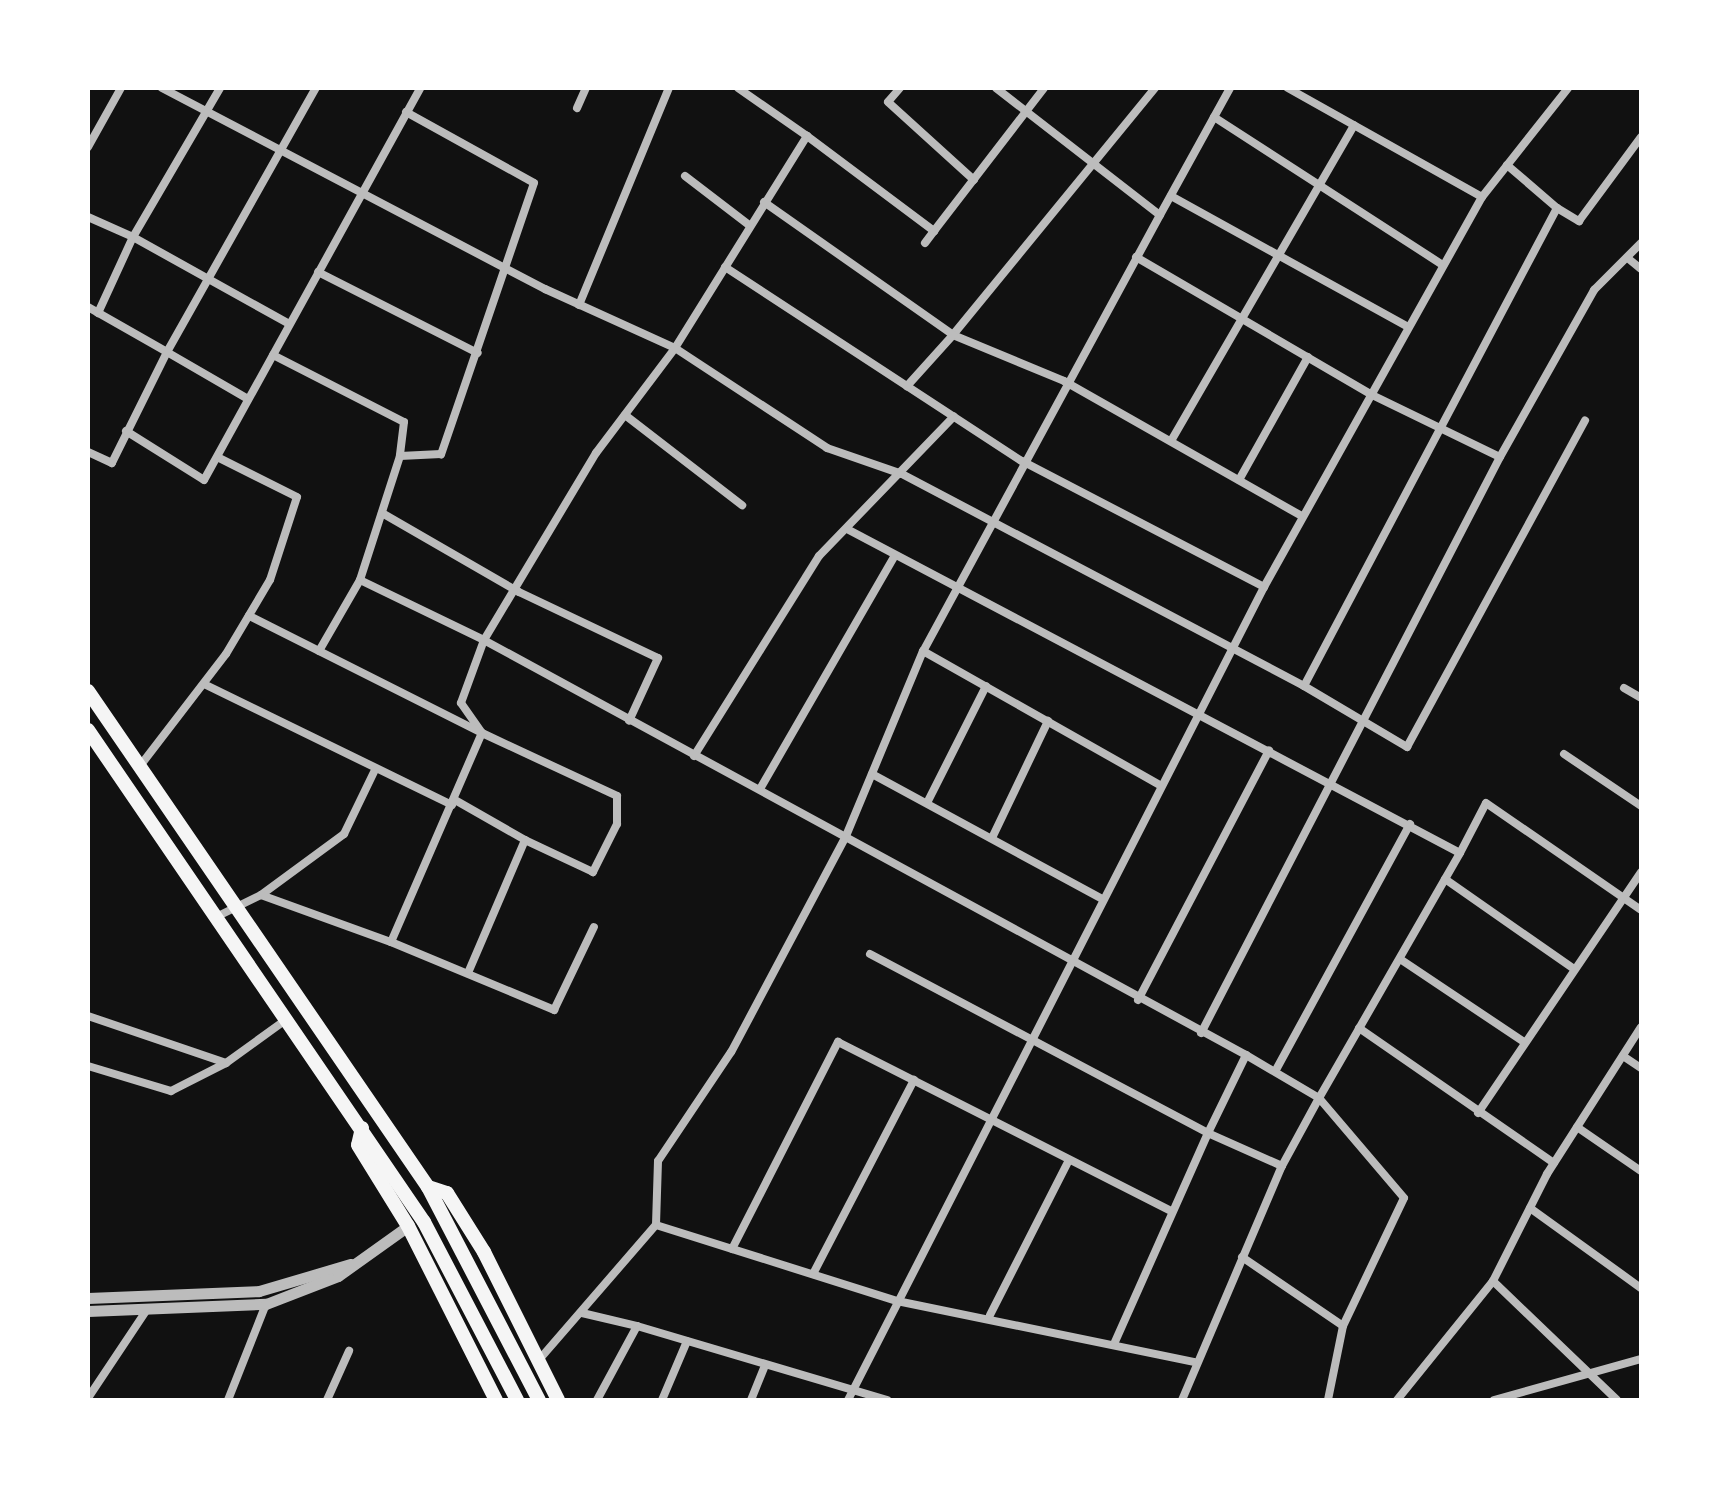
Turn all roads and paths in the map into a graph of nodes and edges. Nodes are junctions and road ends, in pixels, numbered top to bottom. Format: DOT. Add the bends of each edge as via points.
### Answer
graph roads {
  1 [pos="121,88"];
  2 [pos="162,88"];
  3 [pos="220,88"];
  4 [pos="316,88"];
  5 [pos="420,88"];
  6 [pos="586,88"];
  7 [pos="669,88"];
  8 [pos="738,88"];
  9 [pos="900,88"];
  10 [pos="996,88"];
  11 [pos="1044,88"];
  12 [pos="1155,88"];
  13 [pos="1230,88"];
  14 [pos="1288,88"];
  15 [pos="1568,88"];
  16 [pos="577,108"];
  17 [pos="207,111"];
  18 [pos="406,112"];
  19 [pos="1026,112"];
  20 [pos="1214,117"];
  21 [pos="1354,125"];
  22 [pos="807,136"];
  23 [pos="1641,137"];
  24 [pos="88,147"];
  25 [pos="279,151"];
  26 [pos="1507,165"];
  27 [pos="1097,166"];
  28 [pos="685,176"];
  29 [pos="974,180"];
  30 [pos="1319,185"];
  31 [pos="360,195"];
  32 [pos="1171,196"];
  33 [pos="1482,197"];
  34 [pos="764,202"];
  35 [pos="1557,208"];
  36 [pos="1160,215"];
  37 [pos="88,217"];
  38 [pos="749,225"];
  39 [pos="934,231"];
  40 [pos="133,237"];
  41 [pos="925,243"];
  42 [pos="1641,243"];
  43 [pos="1280,254"];
  44 [pos="1136,257"];
  45 [pos="1630,260"];
  46 [pos="1443,265"];
  47 [pos="725,267"];
  48 [pos="1641,269"];
  49 [pos="508,270"];
  50 [pos="318,272"];
  51 [pos="208,279"];
  52 [pos="579,305"];
  53 [pos="88,307"];
  54 [pos="98,313"];
  55 [pos="1242,319"];
  56 [pos="289,324"];
  57 [pos="1408,327"];
  58 [pos="953,335"];
  59 [pos="675,348"];
  60 [pos="167,352"];
  61 [pos="478,353"];
  62 [pos="273,355"];
  63 [pos="1308,357"];
  64 [pos="1064,381"];
  65 [pos="907,386"];
  66 [pos="1370,394"];
  67 [pos="248,399"];
  68 [pos="625,415"];
  69 [pos="954,416"];
  70 [pos="1585,420"];
  71 [pos="1440,423"];
  72 [pos="126,431"];
  73 [pos="1171,441"];
  74 [pos="88,452"];
  75 [pos="400,456"];
  76 [pos="217,457"];
  77 [pos="1500,457"];
  78 [pos="1022,461"];
  79 [pos="902,474"];
  80 [pos="1239,480"];
  81 [pos="742,505"];
  82 [pos="382,513"];
  83 [pos="1302,516"];
  84 [pos="991,520"];
  85 [pos="847,529"];
  86 [pos="895,555"];
  87 [pos="360,580"];
  88 [pos="958,585"];
  89 [pos="1264,587"];
  90 [pos="519,592"];
  91 [pos="249,616"];
  92 [pos="484,640"];
  93 [pos="1232,649"];
  94 [pos="319,651"];
  95 [pos="923,651"];
  96 [pos="204,684"];
  97 [pos="986,686"];
  98 [pos="1304,686"];
  99 [pos="1624,688"];
  100 [pos="88,691"];
  101 [pos="1641,698"];
  102 [pos="1199,712"];
  103 [pos="629,721"];
  104 [pos="1048,721"];
  105 [pos="1366,726"];
  106 [pos="88,730"];
  107 [pos="482,733"];
  108 [pos="1269,750"];
  109 [pos="1564,754"];
  110 [pos="694,756"];
  111 [pos="140,766"];
  112 [pos="374,772"];
  113 [pos="872,774"];
  114 [pos="1160,785"];
  115 [pos="1336,785"];
  116 [pos="760,789"];
  117 [pos="454,803"];
  118 [pos="927,803"];
  119 [pos="1641,806"];
  120 [pos="1410,824"];
  121 [pos="845,838"];
  122 [pos="992,838"];
  123 [pos="525,840"];
  124 [pos="1460,853"];
  125 [pos="1641,872"];
  126 [pos="1445,879"];
  127 [pos="261,895"];
  128 [pos="1622,897"];
  129 [pos="1100,898"];
  130 [pos="234,905"];
  131 [pos="1641,910"];
  132 [pos="216,917"];
  133 [pos="594,927"];
  134 [pos="391,942"];
  135 [pos="870,954"];
  136 [pos="1403,961"];
  137 [pos="1067,962"];
  138 [pos="1574,969"];
  139 [pos="468,973"];
  140 [pos="1138,1000"];
  141 [pos="88,1016"];
  142 [pos="287,1019"];
  143 [pos="1641,1027"];
  144 [pos="1359,1028"];
  145 [pos="1201,1033"];
  146 [pos="1030,1040"];
  147 [pos="1524,1042"];
  148 [pos="1246,1055"];
  149 [pos="1623,1056"];
  150 [pos="226,1063"];
  151 [pos="88,1066"];
  152 [pos="1277,1068"];
  153 [pos="1641,1068"];
  154 [pos="914,1080"];
  155 [pos="1319,1098"];
  156 [pos="1478,1113"];
  157 [pos="990,1118"];
  158 [pos="1577,1127"];
  159 [pos="362,1128"];
  160 [pos="1208,1133"];
  161 [pos="1068,1162"];
  162 [pos="1554,1163"];
  163 [pos="1282,1166"];
  164 [pos="1641,1171"];
  165 [pos="428,1187"];
  166 [pos="1530,1208"];
  167 [pos="1169,1210"];
  168 [pos="656,1225"];
  169 [pos="408,1226"];
  170 [pos="732,1249"];
  171 [pos="1242,1257"];
  172 [pos="356,1263"];
  173 [pos="813,1274"];
  174 [pos="1493,1281"];
  175 [pos="266,1288"];
  176 [pos="1641,1288"];
  177 [pos="210,1296"];
  178 [pos="88,1298"];
  179 [pos="897,1301"];
  180 [pos="266,1304"];
  181 [pos="207,1310"];
  182 [pos="88,1311"];
  183 [pos="146,1311"];
  184 [pos="582,1313"];
  185 [pos="990,1315"];
  186 [pos="637,1326"];
  187 [pos="1343,1326"];
  188 [pos="687,1341"];
  189 [pos="1115,1342"];
  190 [pos="349,1351"];
  191 [pos="1641,1359"];
  192 [pos="538,1361"];
  193 [pos="1195,1362"];
  194 [pos="765,1366"];
  195 [pos="1593,1374"];
  196 [pos="850,1396"];
  197 [pos="88,1398"];
  198 [pos="228,1400"];
  199 [pos="327,1400"];
  200 [pos="496,1400"];
  201 [pos="517,1400"];
  202 [pos="539,1400"];
  203 [pos="558,1400"];
  204 [pos="597,1400"];
  205 [pos="662,1400"];
  206 [pos="751,1400"];
  207 [pos="887,1400"];
  208 [pos="1182,1400"];
  209 [pos="1328,1400"];
  210 [pos="1397,1400"];
  211 [pos="1494,1400"];
  212 [pos="1617,1400"];
  1 -- 24 [label="street"];
  2 -- 17 [label="street"];
  3 -- 17 [label="street"];
  4 -- 25 [label="street"];
  5 -- 18 [label="street"];
  6 -- 16 [label="street"];
  7 -- 52 [label="street"];
  8 -- 22 [label="street"];
  9 -- 29 [label="street" via="888,102"];
  10 -- 19 [label="street"];
  11 -- 19 [label="street"];
  12 -- 27 [label="street"];
  13 -- 20 [label="street"];
  14 -- 21 [label="street"];
  15 -- 26 [label="street"];
  17 -- 25 [label="street"];
  17 -- 40 [label="street"];
  18 -- 31 [label="street"];
  18 -- 49 [label="street" via="534,183"];
  19 -- 27 [label="street"];
  19 -- 29 [label="street"];
  20 -- 30 [label="street"];
  20 -- 32 [label="street"];
  21 -- 30 [label="street"];
  21 -- 33 [label="street"];
  22 -- 34 [label="street"];
  22 -- 39 [label="street"];
  23 -- 35 [label="street" via="1579,221"];
  25 -- 31 [label="street"];
  25 -- 51 [label="street"];
  26 -- 33 [label="street"];
  26 -- 35 [label="street"];
  27 -- 36 [label="street"];
  27 -- 58 [label="street"];
  28 -- 38 [label="street"];
  29 -- 39 [label="street"];
  30 -- 43 [label="street"];
  30 -- 46 [label="street"];
  31 -- 49 [label="street"];
  31 -- 50 [label="street"];
  32 -- 36 [label="street"];
  32 -- 43 [label="street"];
  33 -- 46 [label="street"];
  34 -- 38 [label="street"];
  34 -- 58 [label="street"];
  35 -- 71 [label="street"];
  36 -- 44 [label="street"];
  37 -- 40 [label="street"];
  38 -- 47 [label="street"];
  39 -- 41 [label="street"];
  40 -- 51 [label="street"];
  40 -- 54 [label="street"];
  42 -- 45 [label="street"];
  43 -- 55 [label="street"];
  43 -- 57 [label="street"];
  44 -- 55 [label="street"];
  44 -- 64 [label="street"];
  45 -- 48 [label="street"];
  45 -- 77 [label="street" via="1594,290"];
  46 -- 57 [label="street"];
  47 -- 59 [label="street"];
  47 -- 65 [label="street"];
  49 -- 52 [label="street"];
  49 -- 61 [label="street"];
  50 -- 56 [label="street"];
  50 -- 61 [label="street"];
  51 -- 56 [label="street"];
  51 -- 60 [label="street"];
  52 -- 59 [label="street"];
  53 -- 54 [label="street"];
  54 -- 60 [label="street"];
  55 -- 63 [label="street"];
  55 -- 73 [label="street"];
  56 -- 62 [label="street"];
  57 -- 66 [label="street"];
  58 -- 64 [label="street"];
  58 -- 65 [label="street"];
  59 -- 68 [label="street"];
  59 -- 79 [label="street" via="827,448"];
  60 -- 67 [label="street"];
  60 -- 72 [label="street"];
  61 -- 75 [label="street" via="441,454"];
  62 -- 67 [label="street"];
  62 -- 75 [label="street" via="404,422"];
  63 -- 66 [label="street"];
  63 -- 80 [label="street"];
  64 -- 73 [label="street"];
  64 -- 78 [label="street"];
  65 -- 69 [label="street"];
  66 -- 71 [label="street"];
  66 -- 83 [label="street"];
  67 -- 76 [label="street"];
  68 -- 81 [label="street"];
  68 -- 90 [label="street"];
  69 -- 78 [label="street"];
  69 -- 79 [label="street"];
  70 -- 105 [label="street" via="1407,747"];
  71 -- 77 [label="street"];
  71 -- 98 [label="street"];
  72 -- 74 [label="street" via="112,463"];
  72 -- 76 [label="street" via="204,480"];
  73 -- 80 [label="street"];
  75 -- 82 [label="street"];
  76 -- 91 [label="street" via="297,497 270,580"];
  77 -- 105 [label="street"];
  78 -- 84 [label="street"];
  78 -- 89 [label="street"];
  79 -- 84 [label="street"];
  79 -- 85 [label="street"];
  80 -- 83 [label="street"];
  82 -- 87 [label="street"];
  82 -- 90 [label="street"];
  83 -- 89 [label="street"];
  84 -- 88 [label="street"];
  84 -- 93 [label="street"];
  85 -- 86 [label="street"];
  85 -- 110 [label="street" via="819,556"];
  86 -- 88 [label="street"];
  86 -- 116 [label="street"];
  87 -- 92 [label="street"];
  87 -- 94 [label="street"];
  88 -- 95 [label="street"];
  88 -- 102 [label="street"];
  89 -- 93 [label="street"];
  90 -- 92 [label="street"];
  90 -- 103 [label="street" via="658,658"];
  91 -- 94 [label="street"];
  91 -- 96 [label="street"];
  92 -- 103 [label="street"];
  92 -- 107 [label="street" via="461,703"];
  93 -- 98 [label="street"];
  93 -- 102 [label="street"];
  94 -- 107 [label="street"];
  95 -- 97 [label="street"];
  95 -- 113 [label="street"];
  96 -- 111 [label="street"];
  96 -- 112 [label="street"];
  97 -- 104 [label="street"];
  97 -- 118 [label="street"];
  98 -- 105 [label="street"];
  99 -- 101 [label="street"];
  100 -- 111 [label="main road"];
  102 -- 108 [label="street"];
  102 -- 114 [label="street"];
  103 -- 110 [label="street"];
  104 -- 114 [label="street"];
  104 -- 122 [label="street"];
  105 -- 115 [label="street"];
  106 -- 132 [label="main road"];
  107 -- 117 [label="street"];
  107 -- 123 [label="street" via="617,796 617,824 593,872"];
  108 -- 115 [label="street"];
  108 -- 140 [label="street"];
  109 -- 119 [label="street"];
  110 -- 116 [label="street"];
  111 -- 130 [label="main road"];
  112 -- 117 [label="street"];
  112 -- 127 [label="street" via="344,834"];
  113 -- 118 [label="street"];
  113 -- 121 [label="street"];
  114 -- 129 [label="street"];
  115 -- 120 [label="street"];
  115 -- 145 [label="street"];
  116 -- 121 [label="street"];
  117 -- 123 [label="street"];
  117 -- 134 [label="street"];
  118 -- 122 [label="street"];
  120 -- 124 [label="street"];
  120 -- 152 [label="street"];
  121 -- 137 [label="street"];
  121 -- 168 [label="street" via="731,1052 658,1161"];
  122 -- 129 [label="street"];
  123 -- 139 [label="street"];
  124 -- 126 [label="street"];
  124 -- 128 [label="street" via="1486,803"];
  125 -- 128 [label="street"];
  126 -- 136 [label="street"];
  126 -- 138 [label="street"];
  127 -- 130 [label="street"];
  127 -- 134 [label="street"];
  128 -- 131 [label="street"];
  128 -- 138 [label="street"];
  129 -- 137 [label="street"];
  130 -- 132 [label="street"];
  130 -- 165 [label="main road"];
  132 -- 142 [label="main road"];
  133 -- 139 [label="street" via="554,1010"];
  134 -- 139 [label="street"];
  135 -- 146 [label="street"];
  136 -- 144 [label="street"];
  136 -- 147 [label="street"];
  137 -- 140 [label="street"];
  137 -- 146 [label="street"];
  138 -- 147 [label="street"];
  140 -- 145 [label="street"];
  141 -- 150 [label="street"];
  142 -- 150 [label="street"];
  142 -- 159 [label="main road"];
  143 -- 149 [label="street"];
  144 -- 155 [label="street"];
  144 -- 156 [label="street"];
  145 -- 148 [label="street"];
  146 -- 157 [label="street"];
  146 -- 160 [label="street"];
  147 -- 156 [label="street"];
  148 -- 152 [label="street"];
  148 -- 160 [label="street"];
  149 -- 153 [label="street"];
  149 -- 158 [label="street"];
  150 -- 151 [label="street" via="171,1091"];
  152 -- 155 [label="street"];
  154 -- 157 [label="street"];
  154 -- 170 [label="street" via="838,1042"];
  154 -- 173 [label="street"];
  155 -- 163 [label="street"];
  155 -- 187 [label="street" via="1404,1198"];
  156 -- 162 [label="street"];
  157 -- 161 [label="street"];
  157 -- 179 [label="street"];
  158 -- 162 [label="street"];
  158 -- 164 [label="street"];
  159 -- 169 [label="main road" via="358,1145"];
  159 -- 201 [label="main road" via="424,1222"];
  160 -- 163 [label="street"];
  160 -- 167 [label="street"];
  161 -- 167 [label="street"];
  161 -- 185 [label="street"];
  162 -- 166 [label="street"];
  163 -- 171 [label="street"];
  165 -- 192 [label="main road" via="447,1193"];
  165 -- 202 [label="main road"];
  166 -- 174 [label="street"];
  166 -- 176 [label="street"];
  167 -- 189 [label="street"];
  168 -- 170 [label="street"];
  168 -- 184 [label="street"];
  169 -- 172 [label="street"];
  169 -- 200 [label="main road"];
  170 -- 173 [label="street"];
  171 -- 187 [label="street"];
  171 -- 193 [label="street"];
  172 -- 175 [label="street"];
  172 -- 180 [label="street"];
  173 -- 179 [label="street"];
  174 -- 195 [label="street"];
  174 -- 210 [label="street"];
  175 -- 177 [label="street"];
  175 -- 180 [label="street"];
  177 -- 178 [label="street"];
  177 -- 181 [label="street"];
  179 -- 185 [label="street"];
  179 -- 196 [label="street"];
  180 -- 181 [label="street"];
  180 -- 198 [label="street"];
  181 -- 183 [label="street"];
  182 -- 183 [label="street"];
  183 -- 197 [label="street"];
  184 -- 186 [label="street"];
  184 -- 192 [label="street"];
  185 -- 189 [label="street"];
  186 -- 188 [label="street"];
  186 -- 204 [label="street"];
  187 -- 209 [label="street"];
  188 -- 194 [label="street"];
  188 -- 205 [label="street"];
  189 -- 193 [label="street"];
  190 -- 199 [label="street"];
  191 -- 195 [label="street"];
  192 -- 203 [label="main road"];
  193 -- 208 [label="street"];
  194 -- 196 [label="street"];
  194 -- 206 [label="street"];
  195 -- 211 [label="street"];
  195 -- 212 [label="street"];
  196 -- 207 [label="street"];
}
